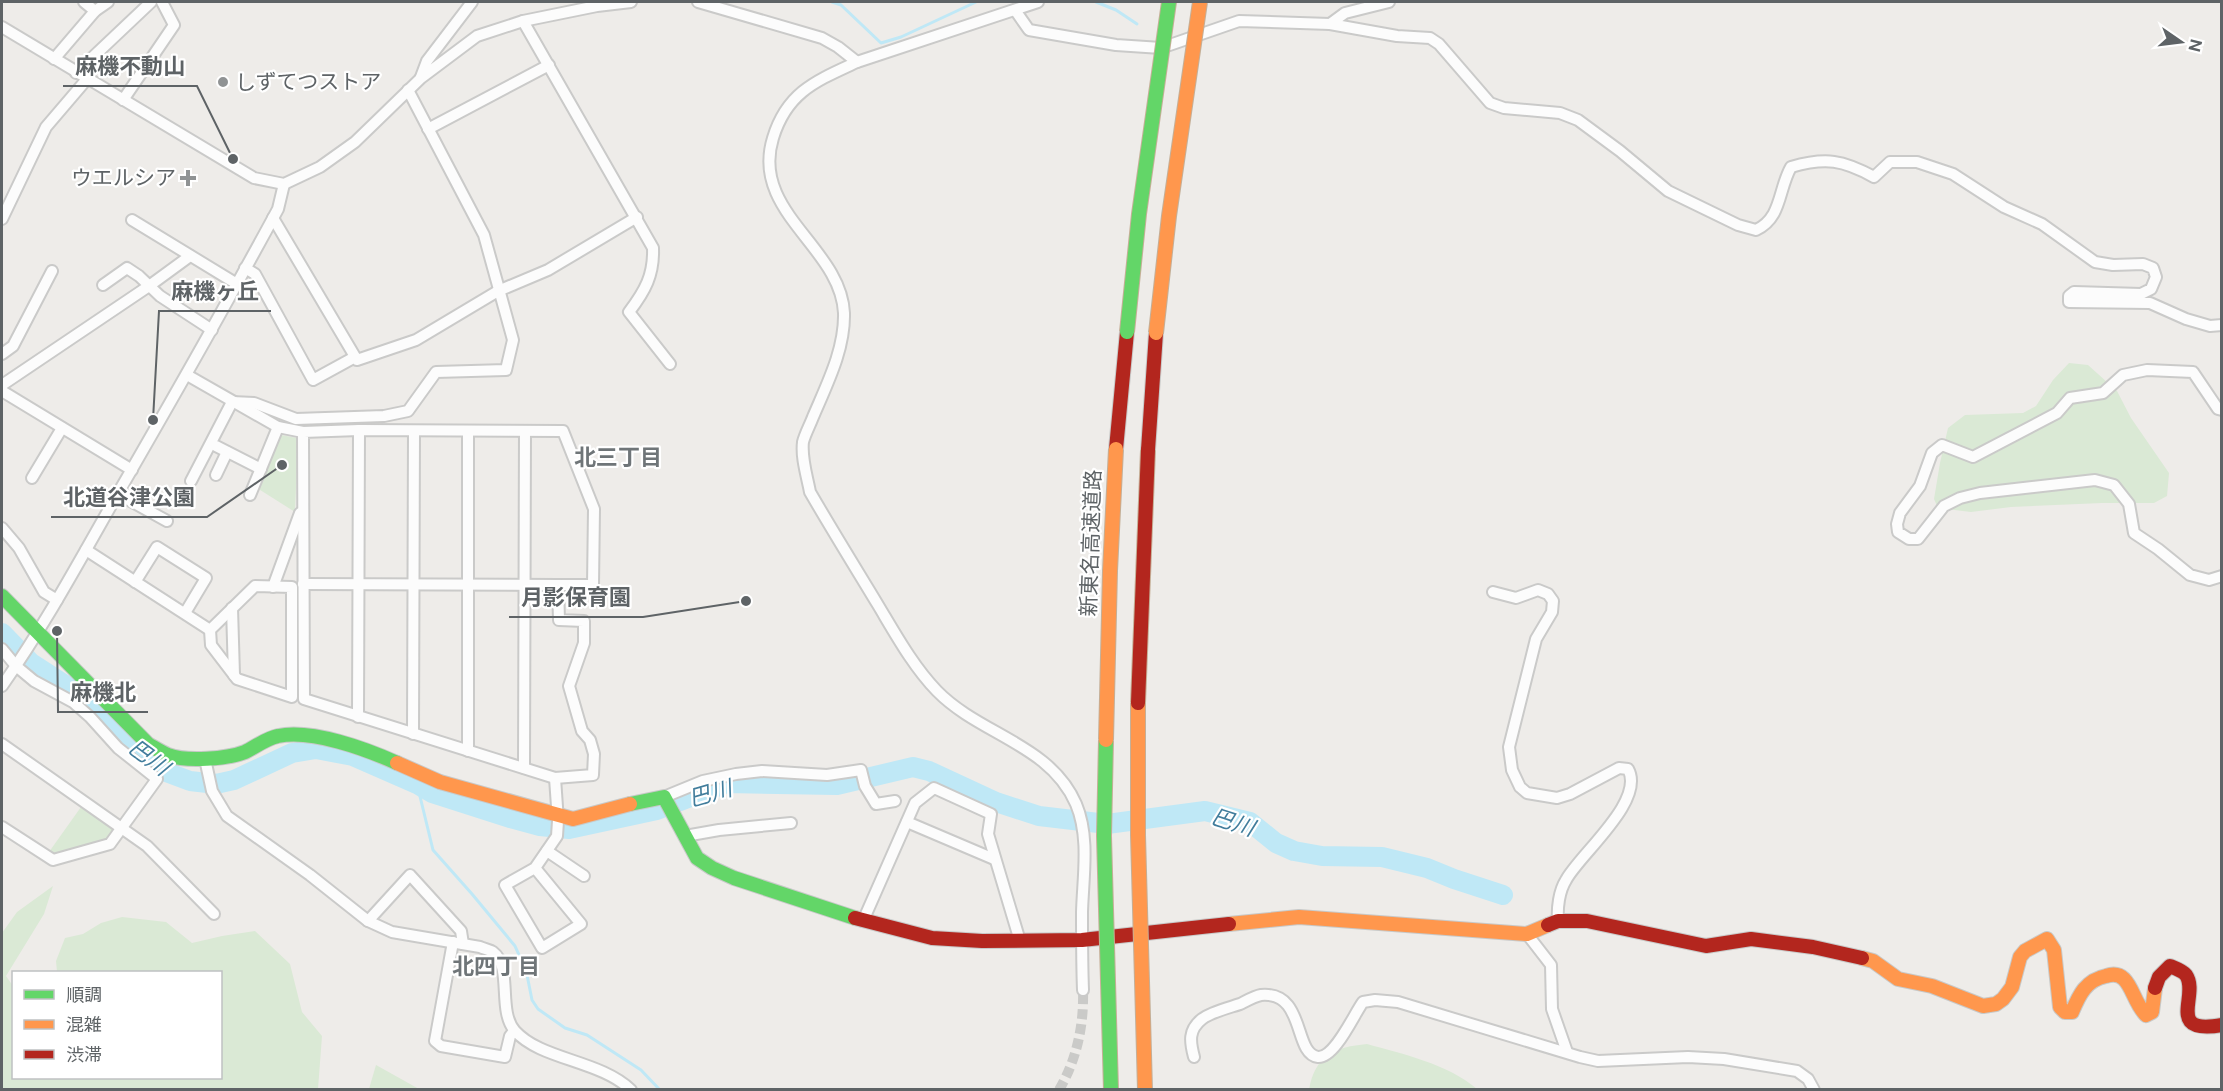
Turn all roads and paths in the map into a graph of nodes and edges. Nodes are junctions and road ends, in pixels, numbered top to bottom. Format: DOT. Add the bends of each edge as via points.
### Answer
graph roads {
  1 [pos="84,2"];
  2 [pos="108,2"];
  3 [pos="151,2"];
  4 [pos="162,2"];
  5 [pos="472,2"];
  6 [pos="631,2"];
  7 [pos="698,2"];
  8 [pos="1038,2"];
  9 [pos="1169,2"];
  10 [pos="1200,2"];
  11 [pos="1389,2"];
  12 [pos="1015,10"];
  13 [pos="95,11"];
  14 [pos="523,21"];
  15 [pos="1330,24"];
  16 [pos="4,32"];
  17 [pos="54,59"];
  18 [pos="857,62"];
  19 [pos="549,65"];
  20 [pos="76,73"];
  21 [pos="421,78"];
  22 [pos="87,79"];
  23 [pos="408,90"];
  24 [pos="123,100"];
  25 [pos="428,129"];
  26 [pos="284,184"];
  27 [pos="2,192"];
  28 [pos="12,197"];
  29 [pos="637,217"];
  30 [pos="273,218"];
  31 [pos="2,219"];
  32 [pos="132,220"];
  33 [pos="190,256"];
  34 [pos="245,268"];
  35 [pos="52,271"];
  36 [pos="237,284"];
  37 [pos="103,285"];
  38 [pos="149,286"];
  39 [pos="498,291"];
  40 [pos="2222,325"];
  41 [pos="212,330"];
  42 [pos="2,354"];
  43 [pos="355,357"];
  44 [pos="670,364"];
  45 [pos="187,375"];
  46 [pos="2,386"];
  47 [pos="2,391"];
  48 [pos="232,402"];
  49 [pos="2222,410"];
  50 [pos="278,427"];
  51 [pos="62,428"];
  52 [pos="359,430"];
  53 [pos="414,430"];
  54 [pos="468,431"];
  55 [pos="525,431"];
  56 [pos="303,432"];
  57 [pos="216,447"];
  58 [pos="227,452"];
  59 [pos="261,469"];
  60 [pos="132,470"];
  61 [pos="216,476"];
  62 [pos="32,478"];
  63 [pos="190,481"];
  64 [pos="118,494"];
  65 [pos="250,495"];
  66 [pos="303,507"];
  67 [pos="167,521"];
  68 [pos="2,528"];
  69 [pos="86,550"];
  70 [pos="2222,576"];
  71 [pos="135,582"];
  72 [pos="303,584"];
  73 [pos="358,584"];
  74 [pos="414,585"];
  75 [pos="468,585"];
  76 [pos="524,585"];
  77 [pos="558,585"];
  78 [pos="273,586"];
  79 [pos="1492,592"];
  80 [pos="2,596"];
  81 [pos="57,600"];
  82 [pos="232,608"];
  83 [pos="185,614"];
  84 [pos="210,630"];
  85 [pos="38,632"];
  86 [pos="2,649"];
  87 [pos="16,666"];
  88 [pos="234,675"];
  89 [pos="2,686"];
  90 [pos="358,717"];
  91 [pos="413,734"];
  92 [pos="2,744"];
  93 [pos="468,751"];
  94 [pos="205,759"];
  95 [pos="524,768"];
  96 [pos="555,778"];
  97 [pos="895,801"];
  98 [pos="668,804"];
  99 [pos="557,818"];
  100 [pos="907,822"];
  101 [pos="791,823"];
  102 [pos="2,826"];
  103 [pos="122,828"];
  104 [pos="685,836"];
  105 [pos="546,851"];
  106 [pos="994,859"];
  107 [pos="535,868"];
  108 [pos="584,876"];
  109 [pos="214,914"];
  110 [pos="368,921"];
  111 [pos="863,921"];
  112 [pos="1558,921"];
  113 [pos="1527,934"];
  114 [pos="1082,940"];
  115 [pos="1020,941"];
  116 [pos="458,943"];
  117 [pos="1083,990"];
  118 [pos="2222,1025"];
  119 [pos="514,1030"];
  120 [pos="1567,1052"];
  121 [pos="1194,1056"];
  122 [pos="631,1089"];
  123 [pos="1111,1089"];
  124 [pos="1145,1089"];
  125 [pos="1814,1089"];
  1 -- 13 [label="street"];
  2 -- 13 [label="street"];
  3 -- 20 [label="street"];
  4 -- 24 [label="street" via="174,25"];
  5 -- 21 [label="street" via="427,61"];
  6 -- 14 [label="street"];
  7 -- 18 [label="street" via="822,38"];
  8 -- 12 [label="street"];
  9 -- 123 [label="main road, 新東名高速道路, bridge" via="1139,214 1116,449 1104,836"];
  10 -- 124 [label="main road, bridge" via="1168,216 1148,450 1138,713"];
  11 -- 15 [label="street" via="1345,13"];
  12 -- 15 [label="street" via="1029,30 1140,48 1161,48 1239,21"];
  12 -- 18 [label="street"];
  13 -- 17 [label="street"];
  14 -- 19 [label="street"];
  14 -- 21 [label="street" via="477,36"];
  15 -- 40 [label="street" via="1431,38 1490,103 1560,113 1578,120 1668,191 1738,225 1756,230 1768,225 1791,167 1835,161 1851,164 1874,177 1890,162 1917,162 1953,174 2004,207 2042,224 2096,262 2153,268 2156,277 2151,289 2141,294 2074,292 2069,302 2150,303 2210,327"];
  16 -- 17 [label="street"];
  17 -- 20 [label="street"];
  18 -- 114 [label="street" via="800,92 779,119 769,150 771,180 781,205 826,267 841,294 844,314 842,340 803,442 810,492 908,656 936,691 963,715 1050,766 1066,785 1082,821"];
  19 -- 25 [label="street"];
  19 -- 29 [label="street"];
  20 -- 22 [label="street"];
  21 -- 23 [label="street"];
  22 -- 24 [label="street"];
  22 -- 28 [label="street" via="46,127"];
  23 -- 25 [label="street"];
  23 -- 26 [label="street" via="355,142 320,167"];
  24 -- 26 [label="street" via="254,178"];
  25 -- 39 [label="street" via="484,235"];
  26 -- 30 [label="street"];
  27 -- 28 [label="street"];
  28 -- 31 [label="street"];
  29 -- 39 [label="street" via="548,270"];
  29 -- 44 [label="street" via="653,248 654,259 645,292 629,312"];
  30 -- 34 [label="street"];
  30 -- 43 [label="street"];
  32 -- 33 [label="street"];
  33 -- 36 [label="street"];
  33 -- 38 [label="street"];
  34 -- 36 [label="street"];
  34 -- 43 [label="street" via="255,274 313,380"];
  35 -- 42 [label="street" via="13,346"];
  36 -- 41 [label="street"];
  37 -- 38 [label="street" via="127,268"];
  38 -- 41 [label="street"];
  38 -- 46 [label="street"];
  39 -- 43 [label="street" via="416,340 357,360"];
  39 -- 48 [label="street" via="513,340 506,370 436,372 408,411 384,416 296,419 254,403"];
  41 -- 45 [label="street"];
  45 -- 48 [label="street"];
  45 -- 60 [label="street"];
  47 -- 51 [label="street"];
  48 -- 50 [label="street"];
  48 -- 63 [label="street"];
  49 -- 70 [label="street" via="2193,372 2147,370 2123,375 2103,393 2070,398 2056,413 1973,457 1942,445 1932,453 1920,486 1900,513 1897,524 1898,532 1918,539 1944,506 1960,498 2095,480 2114,485 2129,504 2134,533 2190,575 2209,580"];
  50 -- 56 [label="street"];
  50 -- 59 [label="street"];
  51 -- 60 [label="street"];
  51 -- 62 [label="street"];
  52 -- 53 [label="street"];
  52 -- 56 [label="street"];
  52 -- 73 [label="street"];
  53 -- 54 [label="street"];
  53 -- 74 [label="street"];
  54 -- 55 [label="street"];
  54 -- 75 [label="street"];
  55 -- 76 [label="street"];
  55 -- 77 [label="street" via="563,431 594,509 593,585"];
  56 -- 66 [label="street"];
  57 -- 58 [label="street"];
  58 -- 59 [label="street"];
  58 -- 61 [label="street"];
  59 -- 65 [label="street"];
  60 -- 64 [label="street"];
  64 -- 67 [label="street"];
  64 -- 69 [label="street"];
  66 -- 72 [label="street"];
  66 -- 78 [label="street"];
  68 -- 81 [label="street" via="44,592"];
  69 -- 71 [label="street"];
  69 -- 81 [label="street"];
  71 -- 83 [label="street"];
  71 -- 83 [label="street" via="157,547 206,578"];
  72 -- 73 [label="street"];
  72 -- 90 [label="street" via="304,699"];
  73 -- 74 [label="street"];
  73 -- 90 [label="street"];
  74 -- 75 [label="street"];
  74 -- 91 [label="street"];
  75 -- 76 [label="street"];
  75 -- 93 [label="street"];
  76 -- 77 [label="street"];
  76 -- 95 [label="street"];
  77 -- 96 [label="street" via="559,620 584,621 584,643 569,686 582,731 594,754 592,775"];
  78 -- 82 [label="street" via="255,586"];
  78 -- 88 [label="street" via="292,587 292,697"];
  79 -- 112 [label="street" via="1516,598 1538,590 1553,601 1552,612 1536,639 1509,747 1512,770 1520,787 1527,793 1557,798 1619,768 1631,775 1616,818 1566,879 1557,910"];
  80 -- 85 [label="main road"];
  81 -- 85 [label="street"];
  82 -- 84 [label="street"];
  82 -- 88 [label="street"];
  83 -- 84 [label="street"];
  84 -- 88 [label="street" via="211,645"];
  85 -- 87 [label="street"];
  85 -- 94 [label="main road" via="148,744 170,756"];
  86 -- 87 [label="street"];
  87 -- 89 [label="street"];
  87 -- 103 [label="street" via="34,681 73,702 118,748 157,779"];
  90 -- 91 [label="street"];
  91 -- 93 [label="street"];
  92 -- 103 [label="street"];
  93 -- 95 [label="street"];
  94 -- 99 [label="main road" via="242,753 277,736 307,736 363,748 440,782"];
  94 -- 110 [label="street" via="212,791 227,816"];
  95 -- 96 [label="street"];
  96 -- 99 [label="street"];
  97 -- 98 [label="street" via="876,804 861,770 828,775 762,771 703,781"];
  98 -- 99 [label="main road" via="633,803 573,819"];
  98 -- 104 [label="main road"];
  99 -- 105 [label="street" via="556,836"];
  100 -- 106 [label="street"];
  100 -- 106 [label="street" via="915,802 934,788 991,814 988,834"];
  100 -- 111 [label="street"];
  101 -- 104 [label="street"];
  102 -- 103 [label="street" via="52,860 110,844"];
  103 -- 109 [label="street" via="147,846"];
  104 -- 111 [label="main road" via="697,858 734,878"];
  105 -- 107 [label="street"];
  105 -- 108 [label="street"];
  106 -- 115 [label="street"];
  107 -- 107 [label="street" via="505,885 542,948 581,924"];
  110 -- 116 [label="street" via="392,932"];
  110 -- 116 [label="street" via="410,875 461,931"];
  111 -- 115 [label="main road" via="932,938"];
  112 -- 113 [label="main road"];
  112 -- 118 [label="main road" via="1587,921 1706,946 1751,939 1813,947 1873,961 1898,979 1932,986 1983,1006 1996,1005 2003,999 2012,987 2020,957 2047,939 2054,950 2060,1007 2065,1012 2072,1012 2079,994 2092,980 2112,973 2125,978 2139,1009 2146,1015 2152,1012 2154,984 2170,966 2185,973 2190,983 2185,1005 2194,1025"];
  113 -- 114 [label="main road" via="1299,917"];
  113 -- 120 [label="street" via="1551,965 1552,1009"];
  114 -- 115 [label="main road"];
  114 -- 117 [label="street"];
  116 -- 119 [label="street" via="494,952 500,961 506,1011"];
  116 -- 119 [label="street" via="435,1041 441,1046 505,1057"];
  119 -- 122 [label="street" via="546,1050 613,1076"];
  120 -- 121 [label="street" via="1398,1002 1375,1000 1363,1002 1336,1047 1322,1057 1315,1057 1306,1049 1294,1014 1282,999 1261,995 1203,1018 1193,1028 1190,1039"];
  120 -- 125 [label="street" via="1598,1061 1724,1059 1797,1071"];
}
